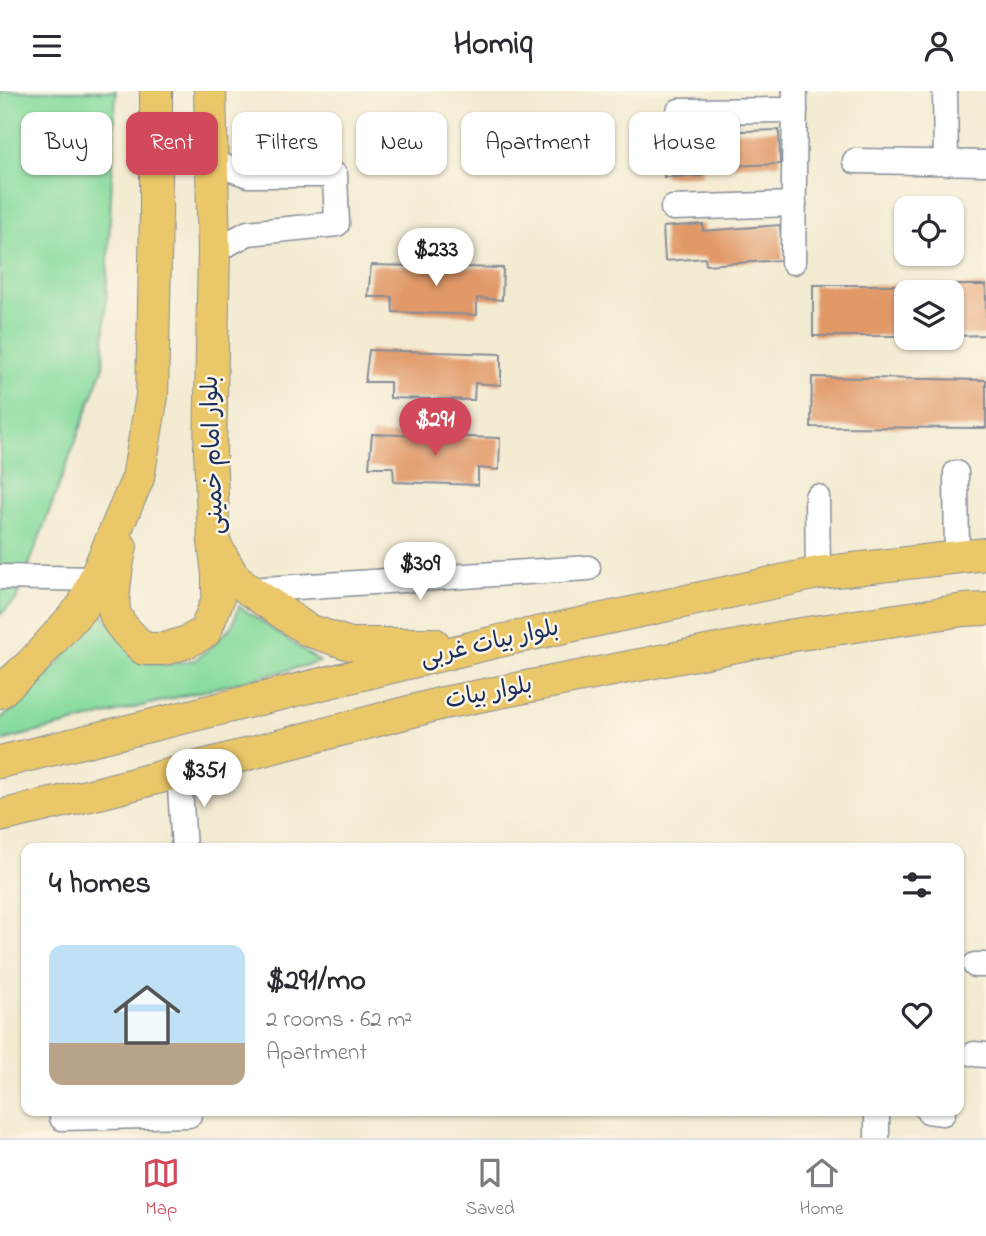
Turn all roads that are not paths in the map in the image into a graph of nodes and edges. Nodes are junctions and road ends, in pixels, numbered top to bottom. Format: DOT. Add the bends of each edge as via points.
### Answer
graph roads {
  1 [pos="156,91"];
  2 [pos="210,91"];
  3 [pos="945,91"];
  4 [pos="795,100"];
  5 [pos="679,111"];
  6 [pos="210,112"];
  7 [pos="855,161"];
  8 [pos="946,163"];
  9 [pos="986,163"];
  10 [pos="218,165"];
  11 [pos="211,175"];
  12 [pos="794,204"];
  13 [pos="673,208"];
  14 [pos="214,251"];
  15 [pos="793,262"];
  16 [pos="956,473"];
  17 [pos="138,478"];
  18 [pos="817,497"];
  19 [pos="214,543"];
  20 [pos="971,556"];
  21 [pos="588,568"];
  22 [pos="818,573"];
  23 [pos="0,577"];
  24 [pos="95,579"];
  25 [pos="249,590"];
  26 [pos="986,609"];
  27 [pos="495,642"];
  28 [pos="0,692"];
  29 [pos="0,762"];
  30 [pos="178,772"];
  31 [pos="0,815"];
  32 [pos="184,843"];
  33 [pos="877,1116"];
  34 [pos="62,1118"];
  35 [pos="189,1121"];
  36 [pos="877,1138"];
  1 -- 17 [label="main road" via="152,396"];
  2 -- 6 [label="main road, بلوار امام خمینی"];
  3 -- 8 [label="street"];
  4 -- 5 [label="street"];
  4 -- 12 [label="street"];
  7 -- 8 [label="street"];
  8 -- 9 [label="street"];
  10 -- 14 [label="street" via="248,176 335,175 337,224 248,233"];
  11 -- 14 [label="main road, بلوار امام خمینی"];
  12 -- 13 [label="street"];
  12 -- 15 [label="street"];
  14 -- 19 [label="main road, بلوار امام خمینی" via="209,450"];
  16 -- 20 [label="street"];
  17 -- 19 [label="main road" via="116,569 115,613 144,649 165,649 205,632 218,599"];
  17 -- 24 [label="main road"];
  18 -- 22 [label="street"];
  19 -- 25 [label="main road, بلوار امام خمینی" via="233,576"];
  20 -- 22 [label="main road, بلوار بیات غربی"];
  21 -- 25 [label="street"];
  22 -- 27 [label="main road, بلوار بیات غربی"];
  23 -- 24 [label="street"];
  24 -- 28 [label="main road" via="83,606"];
  25 -- 27 [label="main road, بلوار امام خمینی" via="307,630 350,644"];
  26 -- 30 [label="main road, بلوار بیات" via="794,635 443,703"];
  27 -- 29 [label="main road, بلوار بیات غربی"];
  30 -- 31 [label="main road, بلوار بیات"];
  30 -- 32 [label="street"];
  33 -- 36 [label="street"];
  34 -- 35 [label="street"];
}
